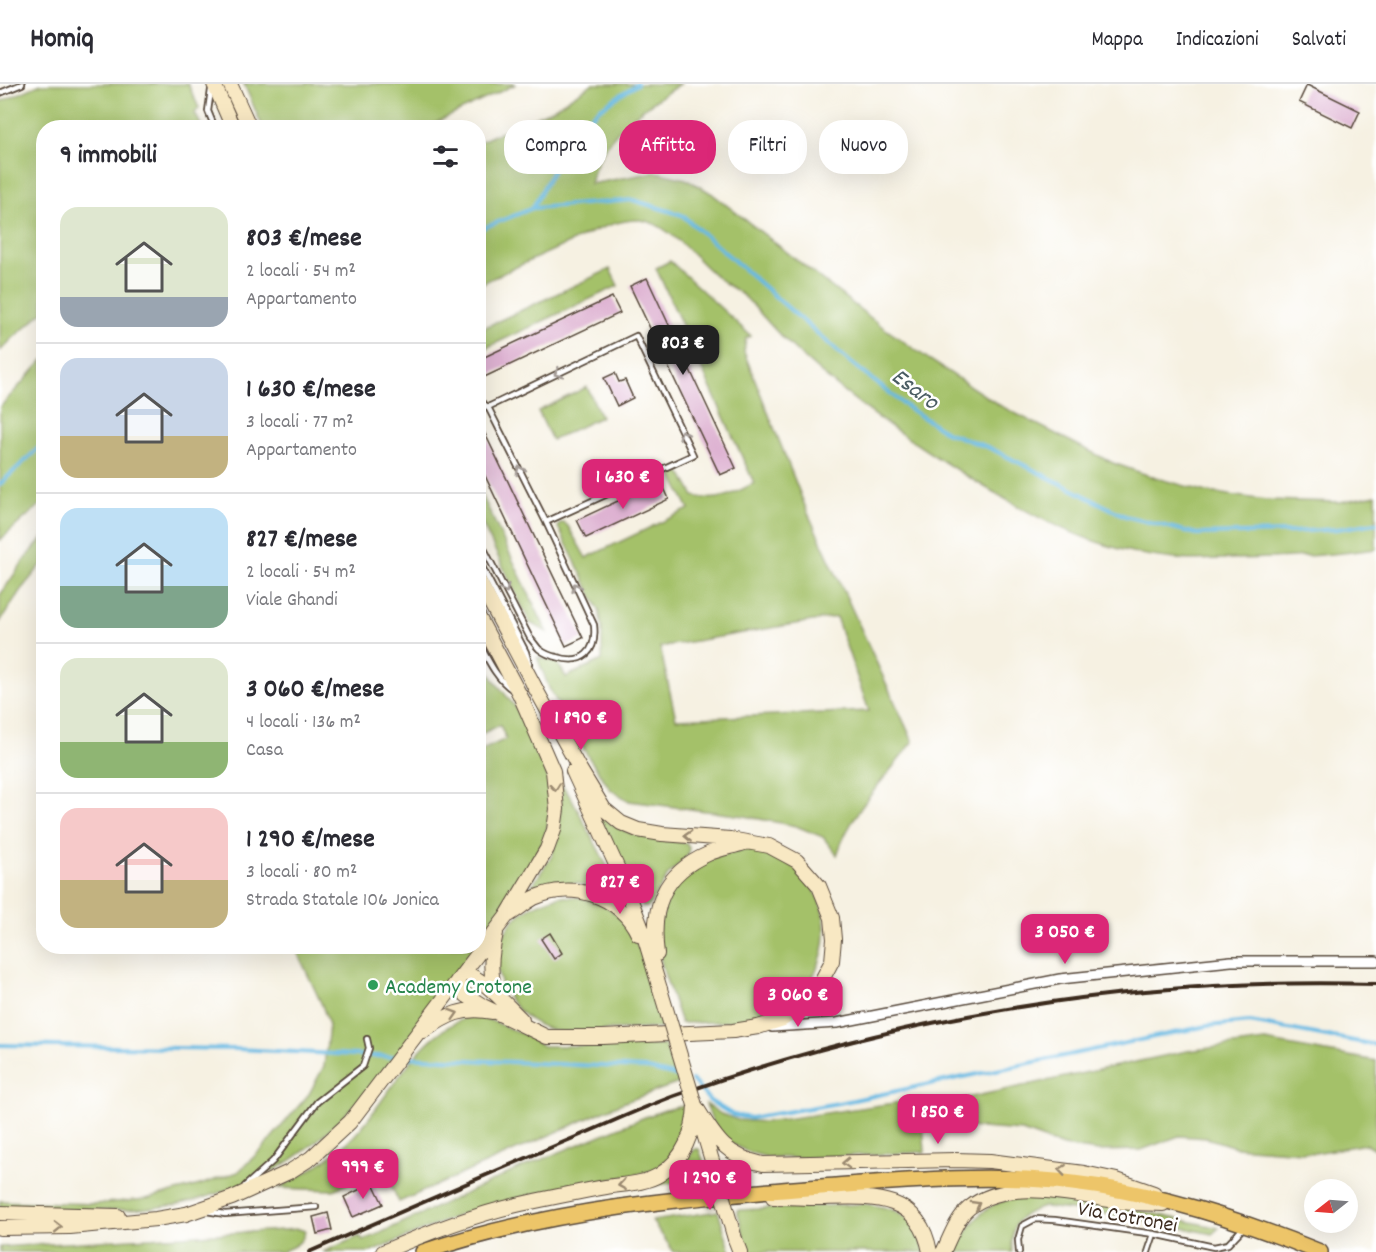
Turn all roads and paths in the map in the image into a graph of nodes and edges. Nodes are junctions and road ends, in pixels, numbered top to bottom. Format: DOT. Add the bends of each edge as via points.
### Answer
graph roads {
  1 [pos="22,84"];
  2 [pos="213,84"];
  3 [pos="230,84"];
  4 [pos="0,93"];
  5 [pos="212,120"];
  6 [pos="229,120"];
  7 [pos="246,120"];
  8 [pos="488,407"];
  9 [pos="546,522"];
  10 [pos="486,553"];
  11 [pos="486,575"];
  12 [pos="486,594"];
  13 [pos="486,631"];
  14 [pos="486,656"];
  15 [pos="533,684"];
  16 [pos="519,693"];
  17 [pos="600,832"];
  18 [pos="746,843"];
  19 [pos="502,922"];
  20 [pos="486,943"];
  21 [pos="478,954"];
  22 [pos="1376,961"];
  23 [pos="461,977"];
  24 [pos="660,989"];
  25 [pos="500,1007"];
  26 [pos="758,1028"];
  27 [pos="415,1037"];
  28 [pos="366,1039"];
  29 [pos="695,1105"];
  30 [pos="708,1195"];
  31 [pos="231,1199"];
  32 [pos="1177,1204"];
  33 [pos="316,1207"];
  34 [pos="198,1210"];
  35 [pos="0,1214"];
  36 [pos="156,1219"];
  37 [pos="1247,1224"];
  38 [pos="0,1228"];
  39 [pos="1154,1234"];
  40 [pos="738,1246"];
  41 [pos="383,1252"];
  42 [pos="423,1252"];
  43 [pos="930,1252"];
  44 [pos="943,1252"];
  45 [pos="1019,1252"];
  46 [pos="1148,1252"];
  47 [pos="1320,1252"];
  1 -- 4 [label="lane"];
  2 -- 5 [label="lane" via="208,111"];
  2 -- 6 [label="street"];
  3 -- 7 [label="street"];
  9 -- 8 [label="lane, one-way"];
  9 -- 8 [label="lane, one-way" via="693,455 636,336"];
  10 -- 9 [label="lane, one-way" via="540,650 576,660 585,656 596,639 594,626"];
  11 -- 15 [label="lane" via="526,652"];
  12 -- 15 [label="street"];
  13 -- 16 [label="street"];
  14 -- 16 [label="lane" via="507,686"];
  15 -- 17 [label="street"];
  18 -- 15 [label="street, one-way" via="730,838 662,834 621,823 604,809"];
  16 -- 17 [label="street"];
  16 -- 19 [label="street, one-way" via="553,771 557,809 547,849"];
  17 -- 24 [label="street" via="638,919"];
  18 -- 24 [label="street" via="692,862 664,891 655,918"];
  18 -- 26 [label="street" via="769,846 797,861 819,886 832,918 832,961 816,991 808,1002 783,1019"];
  19 -- 20 [label="street"];
  19 -- 24 [label="street" via="533,898 552,893 574,890 601,897 624,914 636,931"];
  19 -- 25 [label="street" via="492,952 491,970"];
  21 -- 23 [label="street"];
  22 -- 26 [label="street" via="1231,961 1060,979 837,1023"];
  23 -- 25 [label="street" via="471,974 481,981"];
  23 -- 25 [label="street" via="460,988 466,995"];
  23 -- 27 [label="street"];
  24 -- 29 [label="street, bridge"];
  25 -- 26 [label="street" via="535,1031 566,1038"];
  27 -- 25 [label="street, one-way" via="458,1011"];
  27 -- 31 [label="street" via="350,1122 310,1158"];
  28 -- 31 [label="lane" via="369,1048 363,1066 317,1102 273,1161"];
  32 -- 29 [label="street, one-way" via="1117,1179 1008,1163 753,1162 729,1152"];
  29 -- 40 [label="street, bridge"];
  29 -- 41 [label="street, one-way" via="688,1143 660,1174 639,1182 497,1210 441,1227"];
  30 -- 32 [label="main road" via="890,1182 1018,1179 1106,1188"];
  30 -- 42 [label="main road" via="531,1222"];
  30 -- 43 [label="street" via="872,1197 914,1215 925,1232"];
  31 -- 34 [label="street"];
  32 -- 37 [label="main road"];
  44 -- 32 [label="street, one-way" via="970,1208 1009,1192 1042,1191 1123,1202"];
  33 -- 34 [label="lane" via="225,1214"];
  34 -- 36 [label="street"];
  35 -- 36 [label="street"];
  38 -- 36 [label="street, one-way" via="70,1227"];
  37 -- 39 [label="lane, Via Cotronei" via="1228,1244 1214,1247"];
  37 -- 47 [label="main road"];
  39 -- 45 [label="lane, Via Cotronei" via="1035,1219 1022,1226"];
  39 -- 46 [label="lane"];
}
